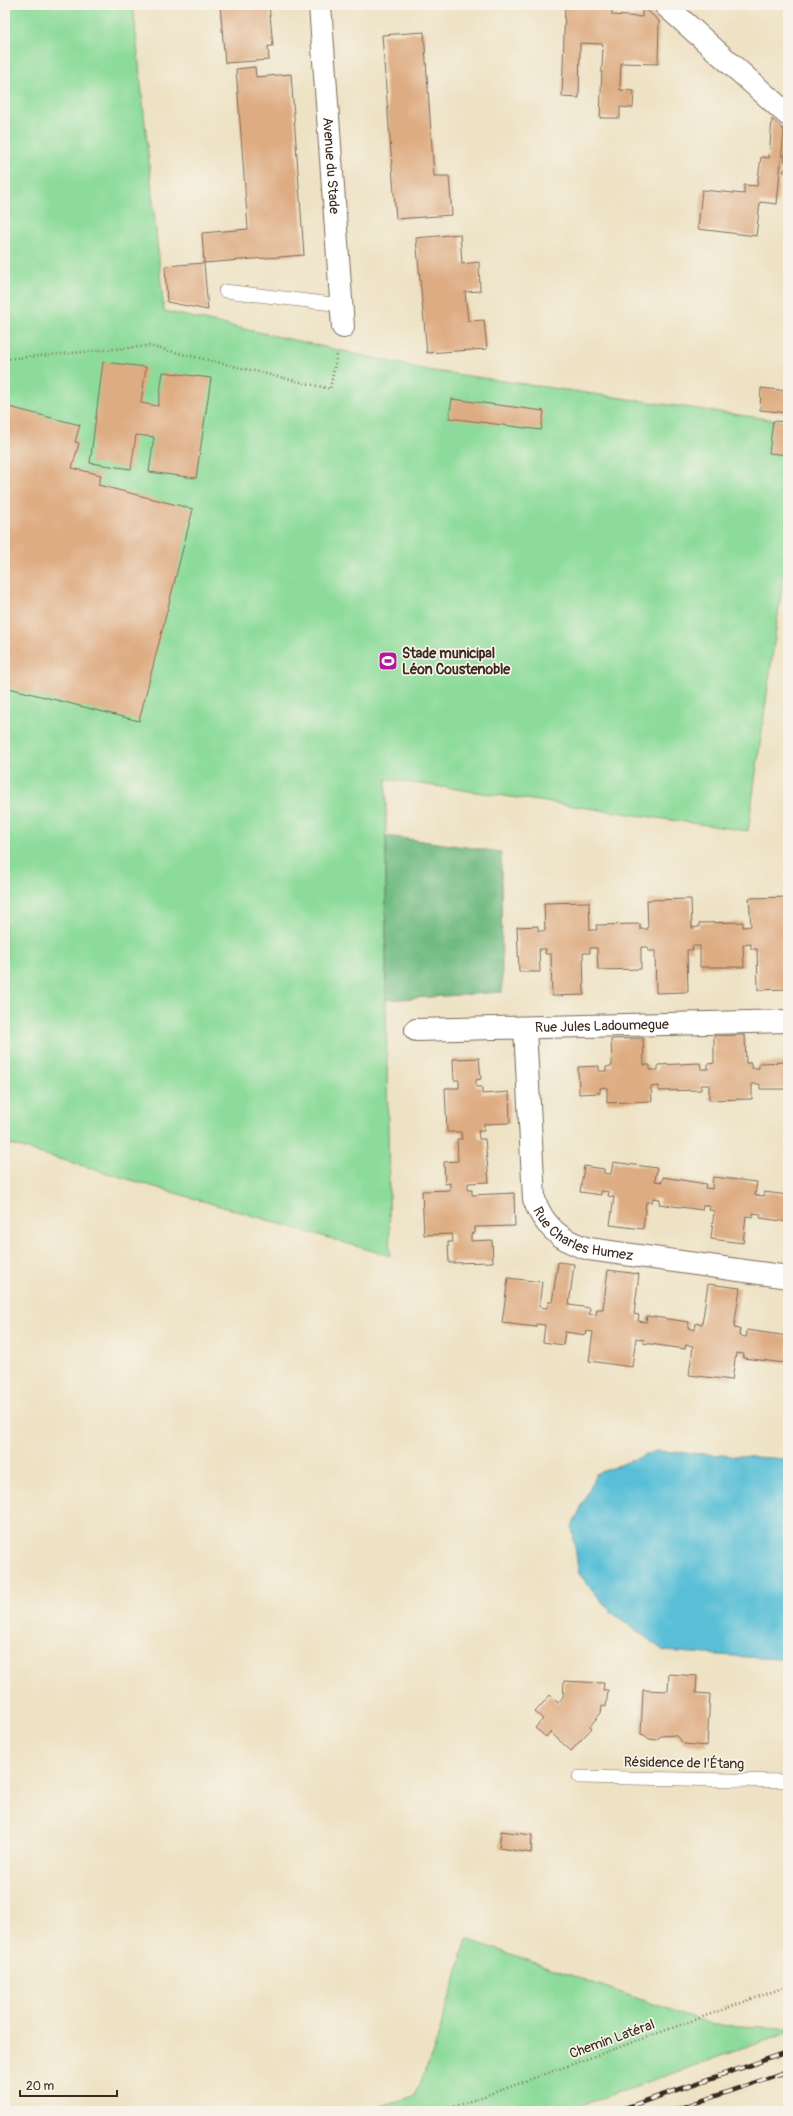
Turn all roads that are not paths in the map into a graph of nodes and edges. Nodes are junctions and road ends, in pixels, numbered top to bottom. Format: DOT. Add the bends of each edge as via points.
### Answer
graph roads {
  1 [pos="320,5"];
  2 [pos="665,5"];
  3 [pos="788,115"];
  4 [pos="225,291"];
  5 [pos="341,306"];
  6 [pos="343,327"];
  7 [pos="788,1021"];
  8 [pos="525,1028"];
  9 [pos="416,1030"];
  10 [pos="788,1277"];
  11 [pos="579,1777"];
  12 [pos="788,1781"];
  1 -- 5 [label="street, Avenue du Stade"];
  2 -- 3 [label="street"];
  4 -- 5 [label="lane"];
  5 -- 6 [label="street, Avenue du Stade"];
  7 -- 8 [label="street, Rue Jules Ladoumegue"];
  8 -- 9 [label="street, Rue Jules Ladoumegue"];
  8 -- 10 [label="street, Rue Charles Humez" via="534,1198 538,1211 558,1236 574,1245 589,1249"];
  11 -- 12 [label="lane, Résidence de l'Étang"];
}
